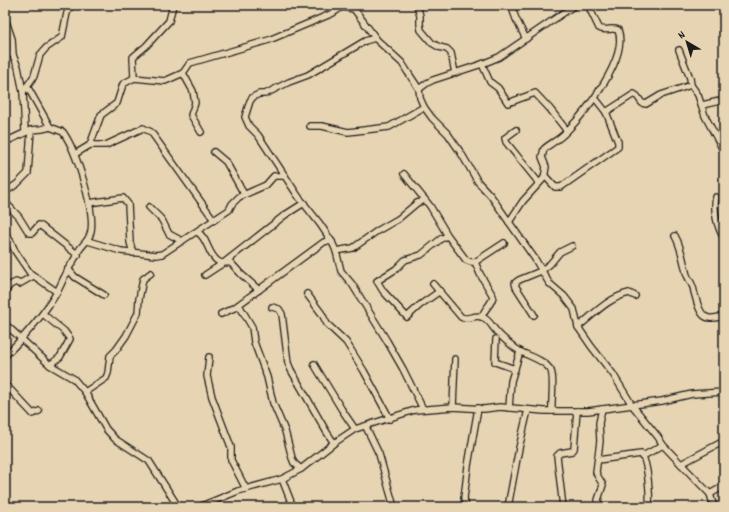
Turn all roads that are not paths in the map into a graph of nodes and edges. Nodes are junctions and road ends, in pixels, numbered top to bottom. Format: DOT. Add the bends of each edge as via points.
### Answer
graph roads {
  1 [pos="71,5"];
  2 [pos="173,5"];
  3 [pos="417,5"];
  4 [pos="511,5"];
  5 [pos="575,5"];
  6 [pos="588,5"];
  7 [pos="342,6"];
  8 [pos="5,18"];
  9 [pos="375,38"];
  10 [pos="526,39"];
  11 [pos="679,50"];
  12 [pos="5,52"];
  13 [pos="13,56"];
  14 [pos="482,64"];
  15 [pos="454,73"];
  16 [pos="183,74"];
  17 [pos="134,78"];
  18 [pos="691,85"];
  19 [pos="27,86"];
  20 [pos="420,89"];
  21 [pos="23,92"];
  22 [pos="595,98"];
  23 [pos="724,100"];
  24 [pos="702,105"];
  25 [pos="424,107"];
  26 [pos="606,112"];
  27 [pos="310,126"];
  28 [pos="50,128"];
  29 [pos="516,130"];
  30 [pos="28,131"];
  31 [pos="567,131"];
  32 [pos="201,132"];
  33 [pos="5,142"];
  34 [pos="90,145"];
  35 [pos="214,152"];
  36 [pos="724,152"];
  37 [pos="75,154"];
  38 [pos="404,174"];
  39 [pos="285,176"];
  40 [pos="545,176"];
  41 [pos="540,183"];
  42 [pos="5,192"];
  43 [pos="244,194"];
  44 [pos="716,197"];
  45 [pos="425,200"];
  46 [pos="5,202"];
  47 [pos="89,203"];
  48 [pos="304,204"];
  49 [pos="149,207"];
  50 [pos="214,220"];
  51 [pos="509,222"];
  52 [pos="196,232"];
  53 [pos="5,233"];
  54 [pos="448,236"];
  55 [pos="675,236"];
  56 [pos="724,238"];
  57 [pos="88,241"];
  58 [pos="182,241"];
  59 [pos="332,242"];
  60 [pos="504,243"];
  61 [pos="572,246"];
  62 [pos="336,251"];
  63 [pos="133,253"];
  64 [pos="78,255"];
  65 [pos="225,262"];
  66 [pos="475,262"];
  67 [pos="68,269"];
  68 [pos="541,271"];
  69 [pos="151,273"];
  70 [pos="534,274"];
  71 [pos="205,275"];
  72 [pos="33,276"];
  73 [pos="549,283"];
  74 [pos="433,284"];
  75 [pos="260,290"];
  76 [pos="5,292"];
  77 [pos="57,292"];
  78 [pos="440,292"];
  79 [pos="307,294"];
  80 [pos="104,295"];
  81 [pos="635,296"];
  82 [pos="239,305"];
  83 [pos="272,307"];
  84 [pos="43,314"];
  85 [pos="221,314"];
  86 [pos="534,315"];
  87 [pos="724,316"];
  88 [pos="482,317"];
  89 [pos="5,324"];
  90 [pos="578,327"];
  91 [pos="22,339"];
  92 [pos="496,339"];
  93 [pos="520,352"];
  94 [pos="5,356"];
  95 [pos="209,357"];
  96 [pos="455,359"];
  97 [pos="314,364"];
  98 [pos="50,365"];
  99 [pos="515,369"];
  100 [pos="5,384"];
  101 [pos="85,392"];
  102 [pos="724,392"];
  103 [pos="632,405"];
  104 [pos="453,406"];
  105 [pos="478,408"];
  106 [pos="509,408"];
  107 [pos="423,409"];
  108 [pos="602,409"];
  109 [pos="528,410"];
  110 [pos="39,411"];
  111 [pos="552,411"];
  112 [pos="577,411"];
  113 [pos="390,419"];
  114 [pos="366,427"];
  115 [pos="355,430"];
  116 [pos="724,441"];
  117 [pos="334,443"];
  118 [pos="663,445"];
  119 [pos="643,456"];
  120 [pos="598,460"];
  121 [pos="681,464"];
  122 [pos="301,469"];
  123 [pos="282,479"];
  124 [pos="724,486"];
  125 [pos="246,489"];
  126 [pos="710,494"];
  127 [pos="712,506"];
  128 [pos="180,507"];
  129 [pos="199,507"];
  130 [pos="293,507"];
  131 [pos="394,507"];
  132 [pos="466,507"];
  133 [pos="508,507"];
  134 [pos="563,507"];
  135 [pos="600,507"];
  136 [pos="649,507"];
  1 -- 19 [label="street" via="62,37 40,55 36,71"];
  2 -- 17 [label="street" via="169,21 133,57"];
  3 -- 15 [label="street" via="421,30 432,43 451,53"];
  4 -- 10 [label="street"];
  5 -- 10 [label="street"];
  6 -- 22 [label="street" via="599,28 616,29 619,32 619,50"];
  7 -- 9 [label="street" via="354,9"];
  7 -- 16 [label="street" via="333,13 269,40 190,63"];
  8 -- 13 [label="street" via="12,39"];
  9 -- 20 [label="street" via="402,63"];
  9 -- 39 [label="street" via="364,41 308,76 250,100 246,121"];
  10 -- 14 [label="street" via="499,57"];
  11 -- 18 [label="street"];
  12 -- 13 [label="street"];
  13 -- 21 [label="street"];
  14 -- 15 [label="street"];
  14 -- 31 [label="street" via="490,82 498,88 508,103 535,93"];
  15 -- 20 [label="street" via="427,83"];
  16 -- 17 [label="street" via="165,81"];
  16 -- 32 [label="street" via="193,91 195,103 191,115"];
  17 -- 34 [label="street" via="123,84 117,103 101,115"];
  18 -- 24 [label="street"];
  18 -- 26 [label="street" via="661,95 646,104 642,104 634,94"];
  19 -- 21 [label="street"];
  19 -- 28 [label="street"];
  20 -- 25 [label="street"];
  21 -- 30 [label="street"];
  22 -- 26 [label="street"];
  22 -- 31 [label="street"];
  23 -- 24 [label="street"];
  24 -- 36 [label="street"];
  25 -- 27 [label="street" via="389,127 348,132"];
  25 -- 51 [label="street" via="448,134 478,182"];
  26 -- 40 [label="street" via="618,147 561,187 555,187"];
  28 -- 30 [label="street"];
  28 -- 37 [label="street" via="63,132"];
  29 -- 41 [label="street" via="505,138 506,142"];
  30 -- 33 [label="street"];
  30 -- 42 [label="street" via="28,173"];
  31 -- 40 [label="street" via="544,149 542,157 546,167"];
  34 -- 37 [label="street"];
  34 -- 50 [label="street" via="106,145 144,128 151,132"];
  35 -- 43 [label="street" via="226,162"];
  37 -- 47 [label="street"];
  38 -- 45 [label="street"];
  39 -- 43 [label="street" via="274,176 266,185"];
  39 -- 48 [label="street"];
  40 -- 41 [label="street"];
  41 -- 51 [label="street" via="523,201"];
  43 -- 50 [label="street"];
  44 -- 56 [label="street" via="715,207"];
  45 -- 54 [label="street"];
  45 -- 62 [label="street" via="353,248"];
  46 -- 64 [label="street" via="29,233 39,225"];
  47 -- 57 [label="street" via="92,219"];
  47 -- 63 [label="street" via="123,198 128,204"];
  48 -- 59 [label="street"];
  48 -- 65 [label="street" via="285,215"];
  49 -- 58 [label="street" via="162,220 168,234"];
  50 -- 52 [label="street"];
  51 -- 68 [label="street"];
  52 -- 58 [label="street"];
  52 -- 65 [label="street" via="202,235 218,261"];
  53 -- 72 [label="street" via="14,251"];
  54 -- 66 [label="street" via="466,260"];
  54 -- 78 [label="street" via="421,255 405,260 388,275 376,281 407,317 420,304"];
  55 -- 87 [label="street" via="695,300 703,315 713,318"];
  57 -- 63 [label="street"];
  57 -- 64 [label="street"];
  58 -- 63 [label="street" via="162,254"];
  59 -- 62 [label="street"];
  59 -- 75 [label="street" via="324,242"];
  60 -- 66 [label="street"];
  61 -- 68 [label="street" via="560,252"];
  62 -- 107 [label="street" via="341,271 352,284 387,341"];
  64 -- 67 [label="street"];
  65 -- 71 [label="street"];
  65 -- 75 [label="street" via="231,263"];
  66 -- 88 [label="street" via="493,296"];
  67 -- 77 [label="street"];
  67 -- 80 [label="street" via="74,278"];
  68 -- 70 [label="street"];
  68 -- 73 [label="street"];
  69 -- 101 [label="street" via="143,279 138,313 126,336 110,356 106,378"];
  70 -- 73 [label="street"];
  70 -- 86 [label="street" via="515,284"];
  72 -- 76 [label="street" via="19,284 16,282 10,285"];
  72 -- 77 [label="street"];
  73 -- 90 [label="street" via="574,309"];
  74 -- 78 [label="street"];
  75 -- 82 [label="street"];
  77 -- 84 [label="street"];
  78 -- 88 [label="street" via="464,319"];
  79 -- 113 [label="street" via="327,324 346,342"];
  81 -- 90 [label="street" via="629,293 611,299"];
  82 -- 85 [label="street"];
  82 -- 122 [label="street" via="252,327 254,342 292,458"];
  83 -- 117 [label="street" via="279,309 282,314 291,370"];
  84 -- 91 [label="street"];
  84 -- 98 [label="street" via="70,338 60,357"];
  88 -- 93 [label="street"];
  89 -- 91 [label="street"];
  90 -- 103 [label="street" via="613,374"];
  91 -- 94 [label="street"];
  91 -- 98 [label="street"];
  92 -- 99 [label="street" via="495,362"];
  93 -- 99 [label="street"];
  93 -- 111 [label="street" via="550,369"];
  95 -- 125 [label="street" via="207,376 212,397 231,447 231,460"];
  96 -- 104 [label="street"];
  97 -- 115 [label="street"];
  98 -- 101 [label="street" via="74,379"];
  99 -- 106 [label="street" via="511,380"];
  100 -- 110 [label="street" via="33,414"];
  101 -- 128 [label="street" via="106,429 115,439 149,461"];
  102 -- 103 [label="street" via="692,394"];
  103 -- 108 [label="street"];
  103 -- 118 [label="street"];
  104 -- 105 [label="street"];
  104 -- 107 [label="street"];
  105 -- 106 [label="street"];
  105 -- 132 [label="street" via="464,498"];
  106 -- 109 [label="street"];
  107 -- 113 [label="street"];
  108 -- 112 [label="street"];
  108 -- 120 [label="street"];
  109 -- 111 [label="street"];
  109 -- 133 [label="street" via="518,448"];
  111 -- 112 [label="street"];
  112 -- 134 [label="street" via="574,449 557,456"];
  113 -- 114 [label="street"];
  114 -- 115 [label="street"];
  114 -- 131 [label="street" via="379,454"];
  115 -- 117 [label="street"];
  116 -- 121 [label="street"];
  117 -- 122 [label="street"];
  118 -- 119 [label="street"];
  118 -- 121 [label="street"];
  119 -- 120 [label="street" via="639,454"];
  119 -- 136 [label="street" via="650,494"];
  120 -- 135 [label="street" via="596,475 603,485 598,500"];
  121 -- 126 [label="street"];
  122 -- 123 [label="street"];
  123 -- 125 [label="street"];
  123 -- 130 [label="street"];
  124 -- 126 [label="street"];
  125 -- 129 [label="street"];
  126 -- 127 [label="street"];
}
